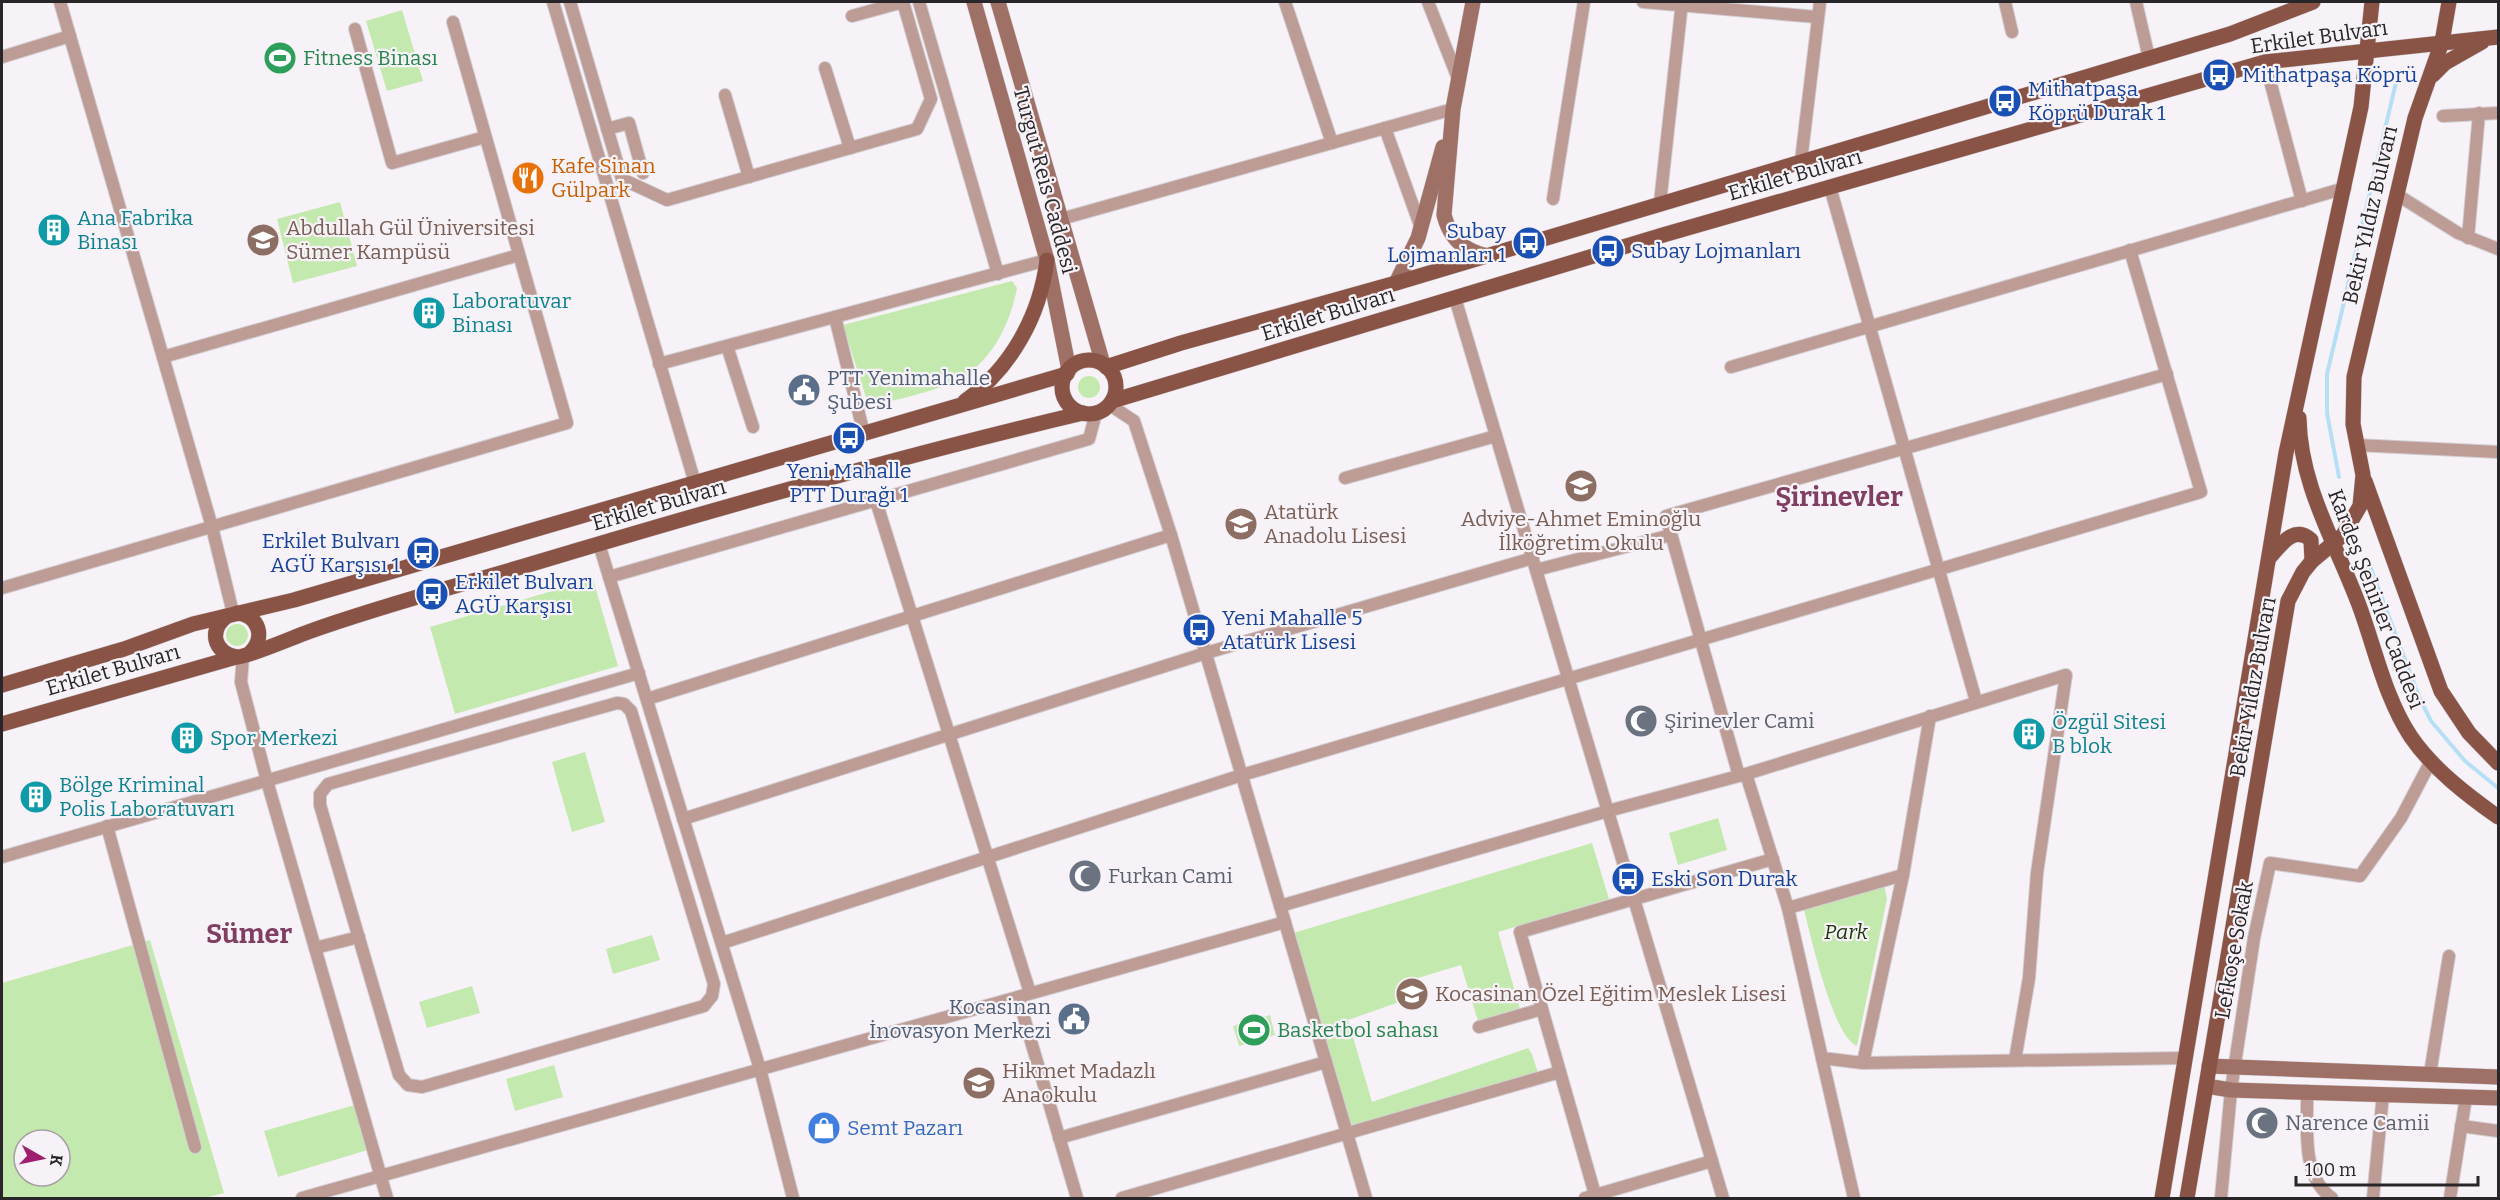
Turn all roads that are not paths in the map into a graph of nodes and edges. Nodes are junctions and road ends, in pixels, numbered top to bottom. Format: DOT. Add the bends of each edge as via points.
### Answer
graph roads {
  1 [pos="60,2"];
  2 [pos="553,2"];
  3 [pos="570,2"];
  4 [pos="903,2"];
  5 [pos="919,2"];
  6 [pos="974,2"];
  7 [pos="998,2"];
  8 [pos="1285,2"];
  9 [pos="1428,2"];
  10 [pos="1473,2"];
  11 [pos="1584,2"];
  12 [pos="1643,2"];
  13 [pos="1820,2"];
  14 [pos="2005,2"];
  15 [pos="2136,2"];
  16 [pos="2313,2"];
  17 [pos="2372,2"];
  18 [pos="2449,2"];
  19 [pos="1682,4"];
  20 [pos="852,16"];
  21 [pos="1817,17"];
  22 [pos="453,22"];
  23 [pos="355,29"];
  24 [pos="2012,32"];
  25 [pos="70,36"];
  26 [pos="2495,37"];
  27 [pos="2442,42"];
  28 [pos="2368,50"];
  29 [pos="2,57"];
  30 [pos="2149,58"];
  31 [pos="2265,62"];
  32 [pos="825,68"];
  33 [pos="2429,80"];
  34 [pos="1459,82"];
  35 [pos="724,95"];
  36 [pos="1453,109"];
  37 [pos="2479,113"];
  38 [pos="2499,113"];
  39 [pos="2443,116"];
  40 [pos="1385,128"];
  41 [pos="607,129"];
  42 [pos="485,137"];
  43 [pos="1332,143"];
  44 [pos="850,148"];
  45 [pos="1801,161"];
  46 [pos="643,173"];
  47 [pos="749,177"];
  48 [pos="1830,187"];
  49 [pos="2345,188"];
  50 [pos="2396,194"];
  51 [pos="1553,199"];
  52 [pos="2302,201"];
  53 [pos="1660,203"];
  54 [pos="1061,219"];
  55 [pos="1421,228"];
  56 [pos="2468,238"];
  57 [pos="2499,249"];
  58 [pos="2130,250"];
  59 [pos="519,255"];
  60 [pos="1488,255"];
  61 [pos="1047,260"];
  62 [pos="998,273"];
  63 [pos="1396,284"];
  64 [pos="1455,298"];
  65 [pos="835,317"];
  66 [pos="1869,327"];
  67 [pos="727,346"];
  68 [pos="163,357"];
  69 [pos="659,364"];
  70 [pos="1105,366"];
  71 [pos="1731,367"];
  72 [pos="1068,372"];
  73 [pos="2167,374"];
  74 [pos="2300,392"];
  75 [pos="1111,403"];
  76 [pos="956,407"];
  77 [pos="1090,413"];
  78 [pos="753,427"];
  79 [pos="864,434"];
  80 [pos="1496,436"];
  81 [pos="2356,445"];
  82 [pos="1904,449"];
  83 [pos="2499,452"];
  84 [pos="2363,475"];
  85 [pos="1345,478"];
  86 [pos="695,483"];
  87 [pos="876,501"];
  88 [pos="212,527"];
  89 [pos="1171,535"];
  90 [pos="1671,535"];
  91 [pos="2334,543"];
  92 [pos="599,544"];
  93 [pos="2268,559"];
  94 [pos="2312,561"];
  95 [pos="1534,564"];
  96 [pos="1938,569"];
  97 [pos="609,577"];
  98 [pos="2,588"];
  99 [pos="232,614"];
  100 [pos="912,616"];
  101 [pos="1701,639"];
  102 [pos="1206,653"];
  103 [pos="243,655"];
  104 [pos="639,673"];
  105 [pos="1568,678"];
  106 [pos="2,685"];
  107 [pos="646,699"];
  108 [pos="1976,701"];
  109 [pos="1930,716"];
  110 [pos="2,724"];
  111 [pos="949,734"];
  112 [pos="2431,761"];
  113 [pos="2499,763"];
  114 [pos="1242,775"];
  115 [pos="1743,775"];
  116 [pos="267,781"];
  117 [pos="1608,811"];
  118 [pos="2499,817"];
  119 [pos="683,819"];
  120 [pos="107,826"];
  121 [pos="2,857"];
  122 [pos="987,857"];
  123 [pos="1773,859"];
  124 [pos="1903,875"];
  125 [pos="1634,898"];
  126 [pos="1280,906"];
  127 [pos="1788,908"];
  128 [pos="1285,922"];
  129 [pos="359,937"];
  130 [pos="722,943"];
  131 [pos="315,948"];
  132 [pos="2449,956"];
  133 [pos="1024,995"];
  134 [pos="1542,1009"];
  135 [pos="1479,1027"];
  136 [pos="1822,1058"];
  137 [pos="2185,1058"];
  138 [pos="2015,1060"];
  139 [pos="1326,1062"];
  140 [pos="1863,1063"];
  141 [pos="2209,1066"];
  142 [pos="2234,1067"];
  143 [pos="760,1069"];
  144 [pos="1560,1072"];
  145 [pos="2430,1074"];
  146 [pos="2499,1077"];
  147 [pos="2206,1086"];
  148 [pos="2231,1090"];
  149 [pos="2307,1091"];
  150 [pos="2383,1094"];
  151 [pos="2466,1097"];
  152 [pos="2499,1098"];
  153 [pos="2461,1126"];
  154 [pos="2499,1131"];
  155 [pos="1347,1133"];
  156 [pos="1059,1138"];
  157 [pos="195,1147"];
  158 [pos="1712,1161"];
  159 [pos="381,1175"];
  160 [pos="788,1197"];
  161 [pos="302,1198"];
  162 [pos="387,1198"];
  163 [pos="1077,1198"];
  164 [pos="1122,1198"];
  165 [pos="1366,1198"];
  166 [pos="1592,1198"];
  167 [pos="1723,1198"];
  168 [pos="1854,1198"];
  169 [pos="2162,1198"];
  170 [pos="2187,1198"];
  171 [pos="2221,1198"];
  172 [pos="2332,1198"];
  173 [pos="2373,1198"];
  174 [pos="2450,1198"];
  1 -- 25 [label="street"];
  2 -- 69 [label="street"];
  3 -- 41 [label="street"];
  4 -- 20 [label="street"];
  4 -- 44 [label="street" via="931,99 917,129"];
  5 -- 62 [label="street"];
  6 -- 61 [label="street, Turgut Reis Caddesi"];
  7 -- 54 [label="street, Turgut Reis Caddesi"];
  8 -- 43 [label="street"];
  9 -- 34 [label="street"];
  10 -- 34 [label="street"];
  11 -- 51 [label="street"];
  12 -- 19 [label="street"];
  13 -- 21 [label="street"];
  14 -- 24 [label="street"];
  15 -- 30 [label="street"];
  16 -- 30 [label="main road, Erkilet Bulvarı" via="2230,34"];
  17 -- 28 [label="main road, Bekir Yıldız Bulvarı"];
  18 -- 27 [label="main road, Bekir Yıldız Bulvarı"];
  19 -- 21 [label="street"];
  19 -- 53 [label="street"];
  21 -- 45 [label="street"];
  22 -- 42 [label="street"];
  23 -- 42 [label="street" via="392,163"];
  25 -- 29 [label="street"];
  25 -- 68 [label="street"];
  26 -- 27 [label="main road, Erkilet Bulvarı"];
  26 -- 33 [label="main road" via="2445,63"];
  27 -- 28 [label="main road, Erkilet Bulvarı"];
  27 -- 33 [label="main road, Bekir Yıldız Bulvarı"];
  28 -- 31 [label="main road, Erkilet Bulvarı"];
  28 -- 49 [label="main road, Bekir Yıldız Bulvarı"];
  30 -- 45 [label="main road, Erkilet Bulvarı"];
  31 -- 48 [label="main road, Erkilet Bulvarı"];
  31 -- 52 [label="street"];
  32 -- 44 [label="street"];
  33 -- 50 [label="main road, Bekir Yıldız Bulvarı"];
  34 -- 36 [label="street"];
  35 -- 47 [label="street"];
  36 -- 40 [label="street"];
  36 -- 55 [label="street"];
  36 -- 60 [label="street" via="1446,222 1464,247"];
  37 -- 38 [label="street"];
  37 -- 39 [label="street"];
  37 -- 56 [label="street"];
  40 -- 43 [label="street"];
  40 -- 55 [label="street"];
  41 -- 46 [label="street" via="629,123"];
  41 -- 47 [label="street" via="622,179 667,200"];
  42 -- 59 [label="street"];
  43 -- 54 [label="street"];
  44 -- 47 [label="street"];
  45 -- 53 [label="main road, Erkilet Bulvarı"];
  48 -- 64 [label="main road, Erkilet Bulvarı"];
  48 -- 66 [label="street"];
  49 -- 52 [label="street"];
  49 -- 74 [label="main road, Bekir Yıldız Bulvarı"];
  50 -- 56 [label="street"];
  50 -- 81 [label="main road, Bekir Yıldız Bulvarı" via="2354,377"];
  52 -- 58 [label="street"];
  53 -- 60 [label="main road, Erkilet Bulvarı"];
  54 -- 70 [label="street, Turgut Reis Caddesi"];
  55 -- 63 [label="street"];
  56 -- 57 [label="street"];
  58 -- 66 [label="street"];
  58 -- 73 [label="street"];
  59 -- 68 [label="street"];
  59 -- 88 [label="street" via="567,423"];
  60 -- 63 [label="main road, Erkilet Bulvarı"];
  61 -- 62 [label="street"];
  61 -- 72 [label="street, Turgut Reis Caddesi"];
  61 -- 76 [label="main road" via="1040,295 1021,339 992,377"];
  62 -- 65 [label="street"];
  63 -- 70 [label="main road, Erkilet Bulvarı"];
  64 -- 75 [label="main road, Erkilet Bulvarı"];
  64 -- 80 [label="street"];
  65 -- 67 [label="street"];
  65 -- 79 [label="street"];
  66 -- 71 [label="street"];
  66 -- 82 [label="street"];
  67 -- 69 [label="street"];
  67 -- 78 [label="street"];
  68 -- 88 [label="street"];
  69 -- 86 [label="street"];
  70 -- 72 [label="main road" via="1087,361"];
  70 -- 75 [label="main road" via="1115,381"];
  72 -- 76 [label="main road, Erkilet Bulvarı"];
  72 -- 77 [label="main road" via="1063,386 1065,398 1072,408"];
  73 -- 82 [label="street"];
  73 -- 96 [label="street" via="2201,492"];
  74 -- 91 [label="main road, Kardeş Şehirler Caddesi" via="2299,430 2305,468"];
  74 -- 93 [label="main road, Bekir Yıldız Bulvarı"];
  75 -- 77 [label="main road"];
  75 -- 89 [label="street" via="1134,421"];
  76 -- 79 [label="main road, Erkilet Bulvarı"];
  77 -- 87 [label="street" via="1089,439"];
  77 -- 92 [label="main road, Erkilet Bulvarı" via="981,437"];
  79 -- 86 [label="main road, Erkilet Bulvarı"];
  80 -- 85 [label="street"];
  80 -- 95 [label="street"];
  81 -- 83 [label="street"];
  81 -- 84 [label="main road, Bekir Yıldız Bulvarı"];
  82 -- 90 [label="street" via="1666,516"];
  82 -- 96 [label="street"];
  84 -- 91 [label="main road, Bekir Yıldız Bulvarı" via="2356,516"];
  84 -- 113 [label="main road, Kardeş Şehirler Caddesi" via="2440,691 2469,733"];
  86 -- 99 [label="main road, Erkilet Bulvarı" via="294,600"];
  87 -- 97 [label="street"];
  87 -- 100 [label="street"];
  88 -- 98 [label="street"];
  88 -- 99 [label="street"];
  89 -- 100 [label="street"];
  89 -- 102 [label="street"];
  90 -- 95 [label="street"];
  90 -- 101 [label="street"];
  91 -- 94 [label="main road, Bekir Yıldız Bulvarı"];
  91 -- 112 [label="main road, Kardeş Şehirler Caddesi" via="2397,713"];
  92 -- 97 [label="street"];
  92 -- 103 [label="main road, Erkilet Bulvarı"];
  93 -- 94 [label="main road" via="2284,540 2298,534 2311,540"];
  93 -- 137 [label="main road, Bekir Yıldız Bulvarı"];
  94 -- 141 [label="main road, Bekir Yıldız Bulvarı" via="2288,601"];
  95 -- 102 [label="street"];
  95 -- 105 [label="street"];
  96 -- 101 [label="street"];
  96 -- 108 [label="street"];
  97 -- 104 [label="street"];
  99 -- 103 [label="main road" via="248,615 258,626 258,641"];
  99 -- 103 [label="main road" via="217,627 216,638 222,651"];
  99 -- 106 [label="main road, Erkilet Bulvarı"];
  100 -- 107 [label="street"];
  100 -- 111 [label="street"];
  101 -- 105 [label="street"];
  101 -- 115 [label="street"];
  102 -- 111 [label="street"];
  102 -- 114 [label="street"];
  103 -- 110 [label="main road, Erkilet Bulvarı"];
  103 -- 116 [label="street" via="241,682"];
  104 -- 107 [label="street"];
  104 -- 116 [label="street"];
  105 -- 114 [label="street"];
  105 -- 117 [label="street"];
  107 -- 119 [label="street"];
  108 -- 109 [label="street"];
  108 -- 138 [label="street" via="2066,675 2037,873 2029,978"];
  109 -- 115 [label="street"];
  109 -- 124 [label="street"];
  111 -- 119 [label="street"];
  111 -- 122 [label="street"];
  112 -- 118 [label="main road, Kardeş Şehirler Caddesi"];
  112 -- 142 [label="street, Lefkoşe Sokak" via="2401,818 2360,876 2270,864"];
  114 -- 122 [label="street"];
  114 -- 126 [label="street"];
  115 -- 117 [label="street"];
  115 -- 123 [label="street"];
  116 -- 120 [label="street"];
  116 -- 131 [label="street"];
  117 -- 125 [label="street"];
  117 -- 126 [label="street"];
  119 -- 130 [label="street"];
  120 -- 121 [label="street"];
  120 -- 157 [label="street"];
  122 -- 130 [label="street"];
  122 -- 133 [label="street"];
  123 -- 125 [label="street"];
  123 -- 127 [label="street"];
  124 -- 127 [label="street"];
  124 -- 140 [label="street"];
  125 -- 134 [label="street" via="1520,932"];
  125 -- 158 [label="street"];
  126 -- 128 [label="street"];
  127 -- 136 [label="street"];
  128 -- 133 [label="street"];
  128 -- 139 [label="street"];
  129 -- 129 [label="street" via="319,801 325,787 621,703 631,711 714,992 704,1006 417,1087 408,1085 399,1075"];
  129 -- 131 [label="street"];
  130 -- 143 [label="street"];
  131 -- 159 [label="street"];
  132 -- 145 [label="street"];
  133 -- 143 [label="street"];
  133 -- 156 [label="street"];
  134 -- 135 [label="street"];
  134 -- 144 [label="street"];
  136 -- 140 [label="street"];
  136 -- 168 [label="street"];
  137 -- 138 [label="street"];
  137 -- 169 [label="main road, Bekir Yıldız Bulvarı"];
  138 -- 140 [label="street"];
  139 -- 155 [label="street"];
  139 -- 156 [label="street"];
  141 -- 142 [label="street"];
  141 -- 147 [label="main road, Bekir Yıldız Bulvarı"];
  142 -- 145 [label="street"];
  142 -- 148 [label="street, Lefkoşe Sokak"];
  143 -- 159 [label="street"];
  143 -- 160 [label="street"];
  144 -- 155 [label="street"];
  144 -- 166 [label="street"];
  145 -- 146 [label="street"];
  147 -- 148 [label="street"];
  147 -- 170 [label="main road, Bekir Yıldız Bulvarı"];
  148 -- 149 [label="street"];
  148 -- 171 [label="street, Lefkoşe Sokak"];
  149 -- 150 [label="street"];
  149 -- 172 [label="street" via="2310,1162 2319,1185"];
  150 -- 151 [label="street"];
  150 -- 173 [label="street"];
  151 -- 152 [label="street"];
  151 -- 153 [label="street"];
  153 -- 154 [label="street"];
  153 -- 174 [label="street"];
  155 -- 164 [label="street"];
  155 -- 165 [label="street"];
  156 -- 163 [label="street"];
  158 -- 166 [label="street"];
  158 -- 167 [label="street"];
  159 -- 161 [label="street"];
  159 -- 162 [label="street"];
}
